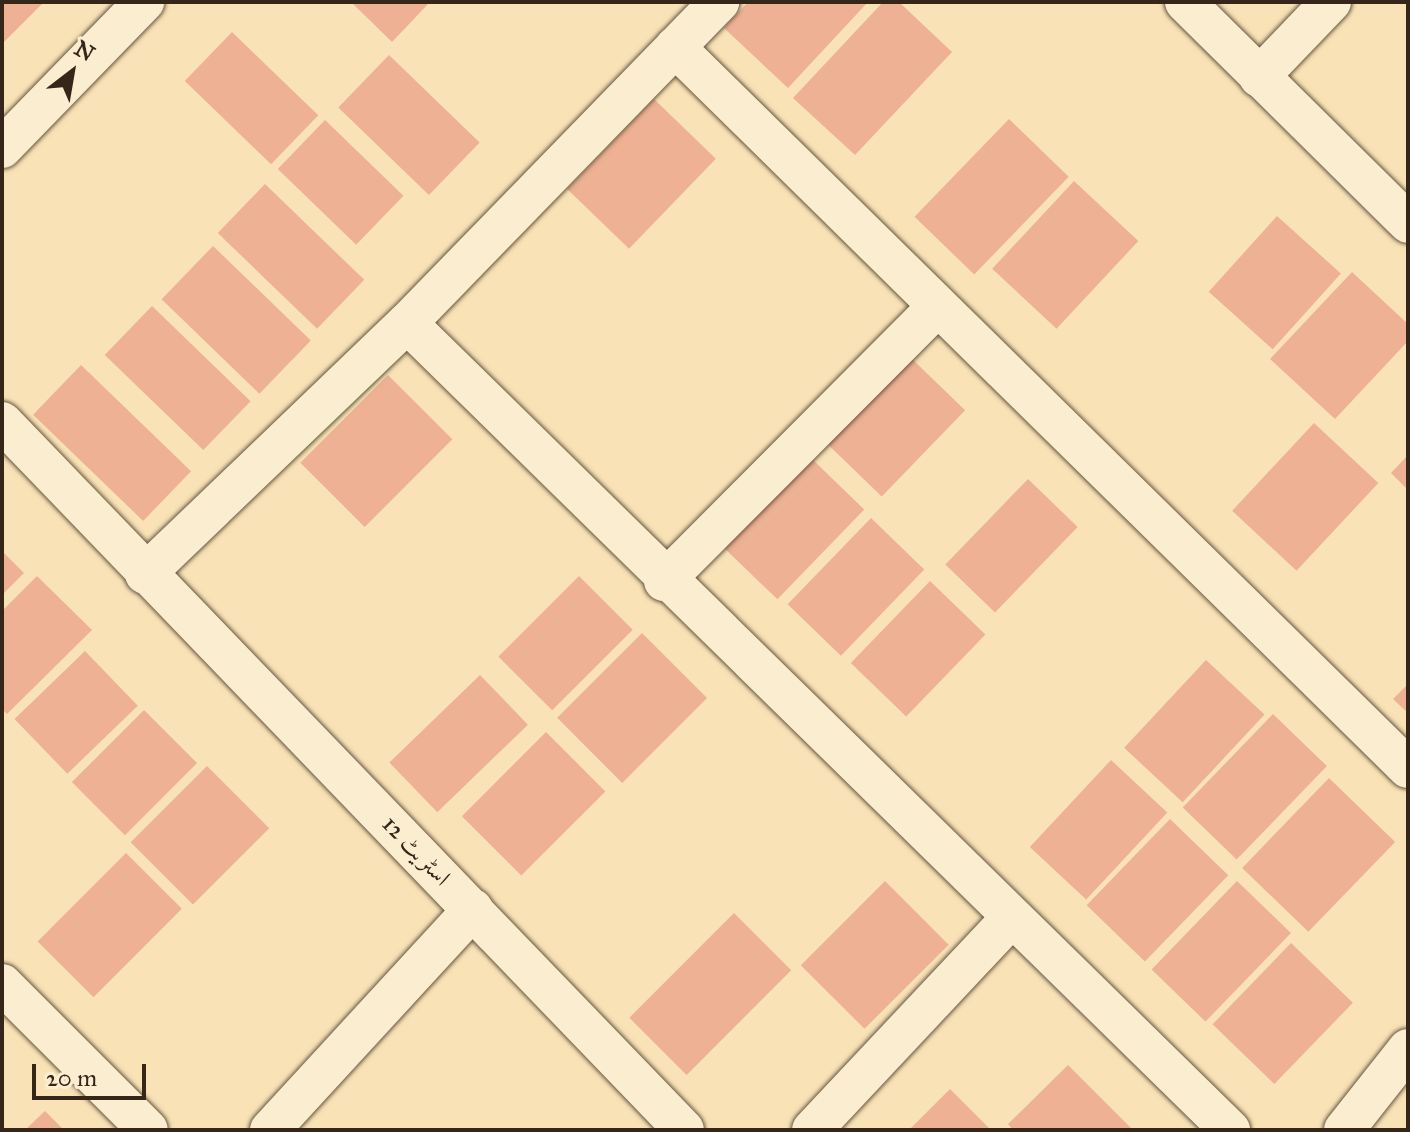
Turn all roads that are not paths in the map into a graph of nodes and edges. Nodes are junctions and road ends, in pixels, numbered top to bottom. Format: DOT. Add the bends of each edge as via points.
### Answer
graph roads {
  1 [pos="144,2"];
  2 [pos="719,2"];
  3 [pos="1185,2"];
  4 [pos="1331,2"];
  5 [pos="675,47"];
  6 [pos="1259,77"];
  7 [pos="2,148"];
  8 [pos="1408,223"];
  9 [pos="938,306"];
  10 [pos="407,323"];
  11 [pos="2,422"];
  12 [pos="145,574"];
  13 [pos="664,581"];
  14 [pos="1408,768"];
  15 [pos="473,909"];
  16 [pos="1010,919"];
  17 [pos="2,984"];
  18 [pos="1408,1049"];
  19 [pos="148,1130"];
  20 [pos="270,1130"];
  21 [pos="684,1130"];
  22 [pos="812,1130"];
  23 [pos="1230,1130"];
  24 [pos="1344,1130"];
  1 -- 7 [label="street"];
  2 -- 5 [label="street"];
  3 -- 6 [label="street"];
  4 -- 6 [label="street"];
  5 -- 9 [label="street"];
  5 -- 10 [label="street"];
  6 -- 8 [label="street"];
  9 -- 13 [label="street"];
  9 -- 14 [label="street"];
  10 -- 12 [label="street"];
  10 -- 13 [label="street"];
  11 -- 12 [label="street, اسٹریٹ 12"];
  12 -- 15 [label="street, اسٹریٹ 12"];
  13 -- 16 [label="street"];
  15 -- 20 [label="street"];
  15 -- 21 [label="street, اسٹریٹ 12"];
  16 -- 22 [label="street"];
  16 -- 23 [label="street"];
  17 -- 19 [label="street"];
  18 -- 24 [label="street"];
}
